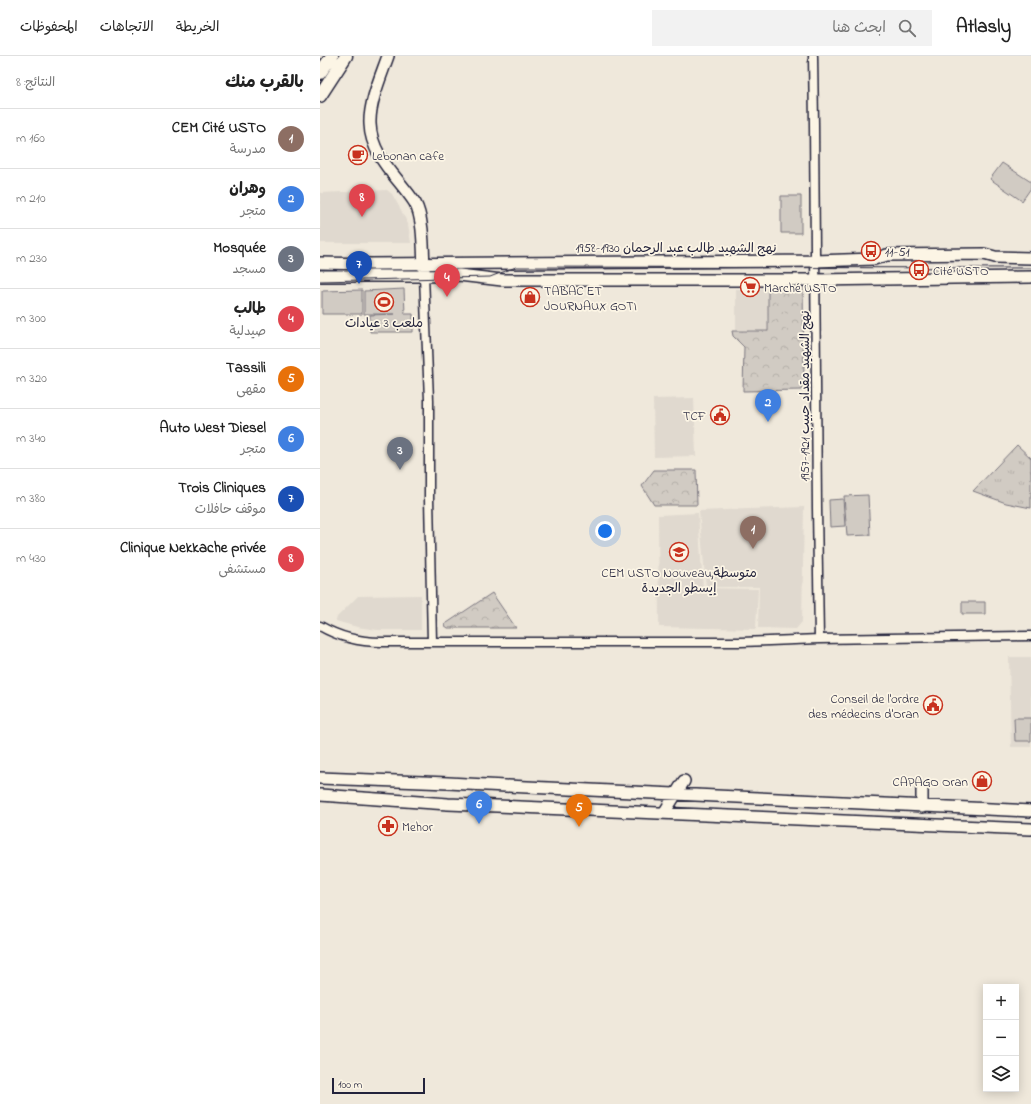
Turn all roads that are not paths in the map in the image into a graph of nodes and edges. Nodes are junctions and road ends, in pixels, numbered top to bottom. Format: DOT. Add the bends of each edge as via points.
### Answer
graph roads {
  1 [pos="332,56"];
  2 [pos="346,56"];
  3 [pos="388,56"];
  4 [pos="813,56"];
  5 [pos="320,73"];
  6 [pos="320,96"];
  7 [pos="1031,258"];
  8 [pos="815,261"];
  9 [pos="320,263"];
  10 [pos="424,263"];
  11 [pos="320,276"];
  12 [pos="424,276"];
  13 [pos="1031,277"];
  14 [pos="815,280"];
  15 [pos="320,626"];
  16 [pos="1031,636"];
  17 [pos="819,639"];
  18 [pos="432,642"];
  19 [pos="320,778"];
  20 [pos="684,781"];
  21 [pos="922,788"];
  22 [pos="676,794"];
  23 [pos="320,795"];
  24 [pos="922,807"];
  25 [pos="1031,812"];
  26 [pos="664,813"];
  27 [pos="1031,829"];
  1 -- 5 [label="highway"];
  2 -- 6 [label="highway"];
  3 -- 10 [label="main road" via="372,107 370,126 378,153 415,204 420,217"];
  4 -- 8 [label="street, نهج الشهيد مقداد حبيب 1921-1957"];
  7 -- 8 [label="main road, نهج الشهيد طالب عبد الرحمان 1930-1958" via="995,257 984,254 887,255 874,259"];
  8 -- 10 [label="main road, نهج الشهيد طالب عبد الرحمان 1930-1958"];
  8 -- 14 [label="street, نهج الشهيد مقداد حبيب 1921-1957"];
  9 -- 10 [label="main road, نهج الشهيد طالب عبد الرحمان 1930-1958"];
  10 -- 12 [label="main road"];
  11 -- 12 [label="main road"];
  12 -- 14 [label="main road" via="459,275 502,280"];
  12 -- 18 [label="street" via="429,400"];
  13 -- 14 [label="main road"];
  14 -- 17 [label="street, نهج الشهيد مقداد حبيب 1921-1957"];
  15 -- 18 [label="street" via="347,638 372,642"];
  16 -- 17 [label="street"];
  17 -- 18 [label="street" via="741,642"];
  19 -- 22 [label="main road"];
  20 -- 22 [label="main road"];
  21 -- 24 [label="main road"];
  22 -- 24 [label="main road"];
  22 -- 26 [label="main road"];
  23 -- 26 [label="main road" via="448,804"];
  24 -- 25 [label="main road"];
  26 -- 27 [label="main road"];
}
